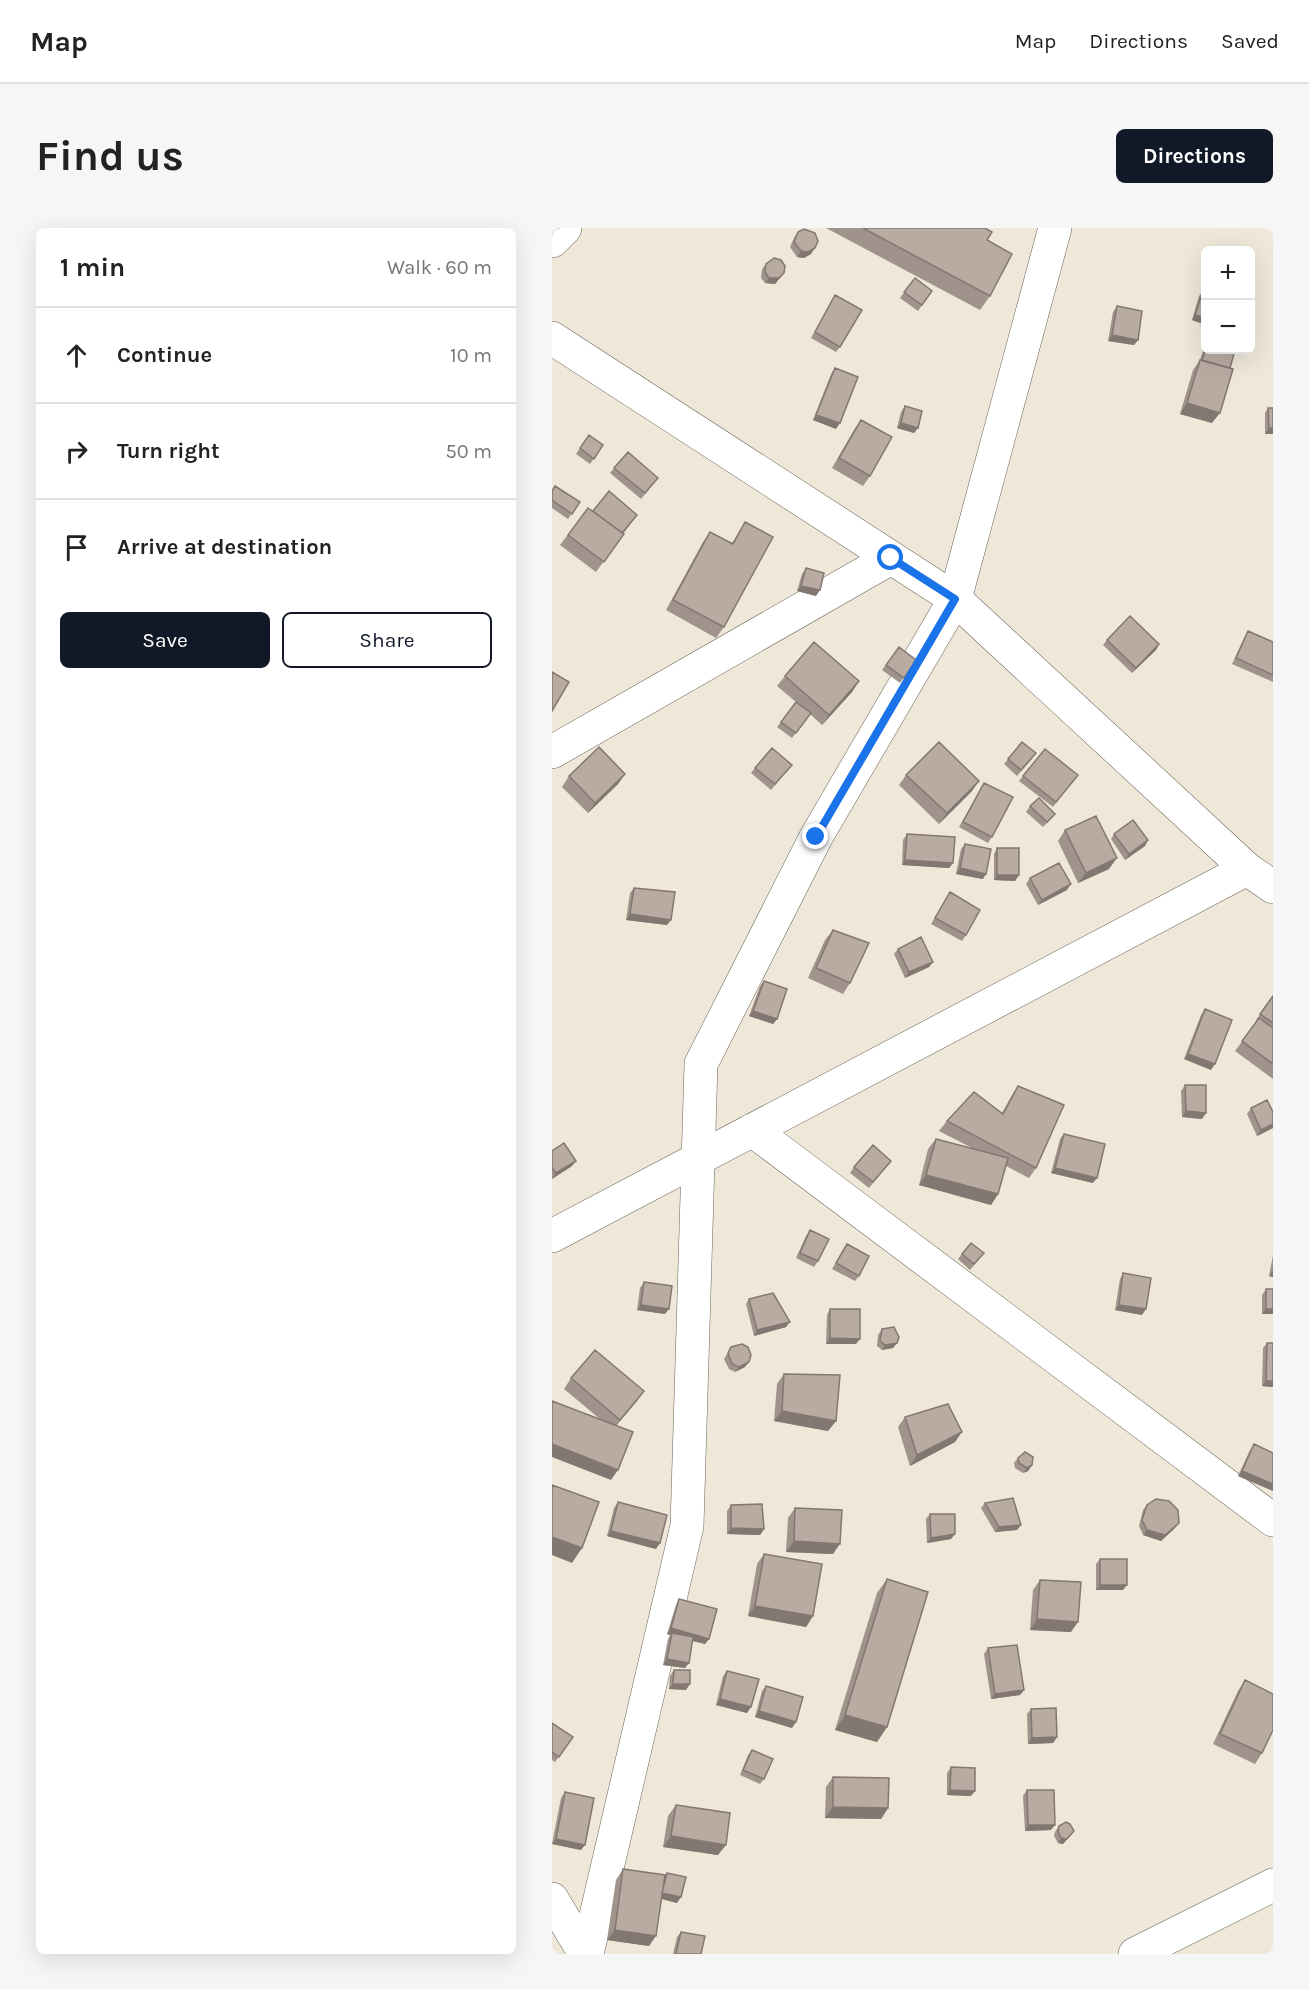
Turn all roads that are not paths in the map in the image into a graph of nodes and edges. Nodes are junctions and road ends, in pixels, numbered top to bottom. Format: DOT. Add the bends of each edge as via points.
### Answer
graph roads {
  1 [pos="565,228"];
  2 [pos="1055,228"];
  3 [pos="552,241"];
  4 [pos="552,338"];
  5 [pos="891,558"];
  6 [pos="955,599"];
  7 [pos="552,753"];
  8 [pos="1260,878"];
  9 [pos="752,1130"];
  10 [pos="699,1158"];
  11 [pos="552,1236"];
  12 [pos="1273,1520"];
  13 [pos="1273,1885"];
  14 [pos="552,1899"];
  15 [pos="586,1954"];
  16 [pos="1135,1954"];
  1 -- 3 [label="street"];
  2 -- 6 [label="street"];
  4 -- 5 [label="street"];
  5 -- 6 [label="street"];
  5 -- 7 [label="street"];
  6 -- 8 [label="street"];
  6 -- 10 [label="street" via="816,837 701,1064"];
  8 -- 9 [label="street"];
  9 -- 10 [label="street"];
  9 -- 12 [label="street"];
  10 -- 11 [label="street"];
  10 -- 15 [label="street" via="687,1526"];
  13 -- 16 [label="street"];
  14 -- 15 [label="street"];
}
